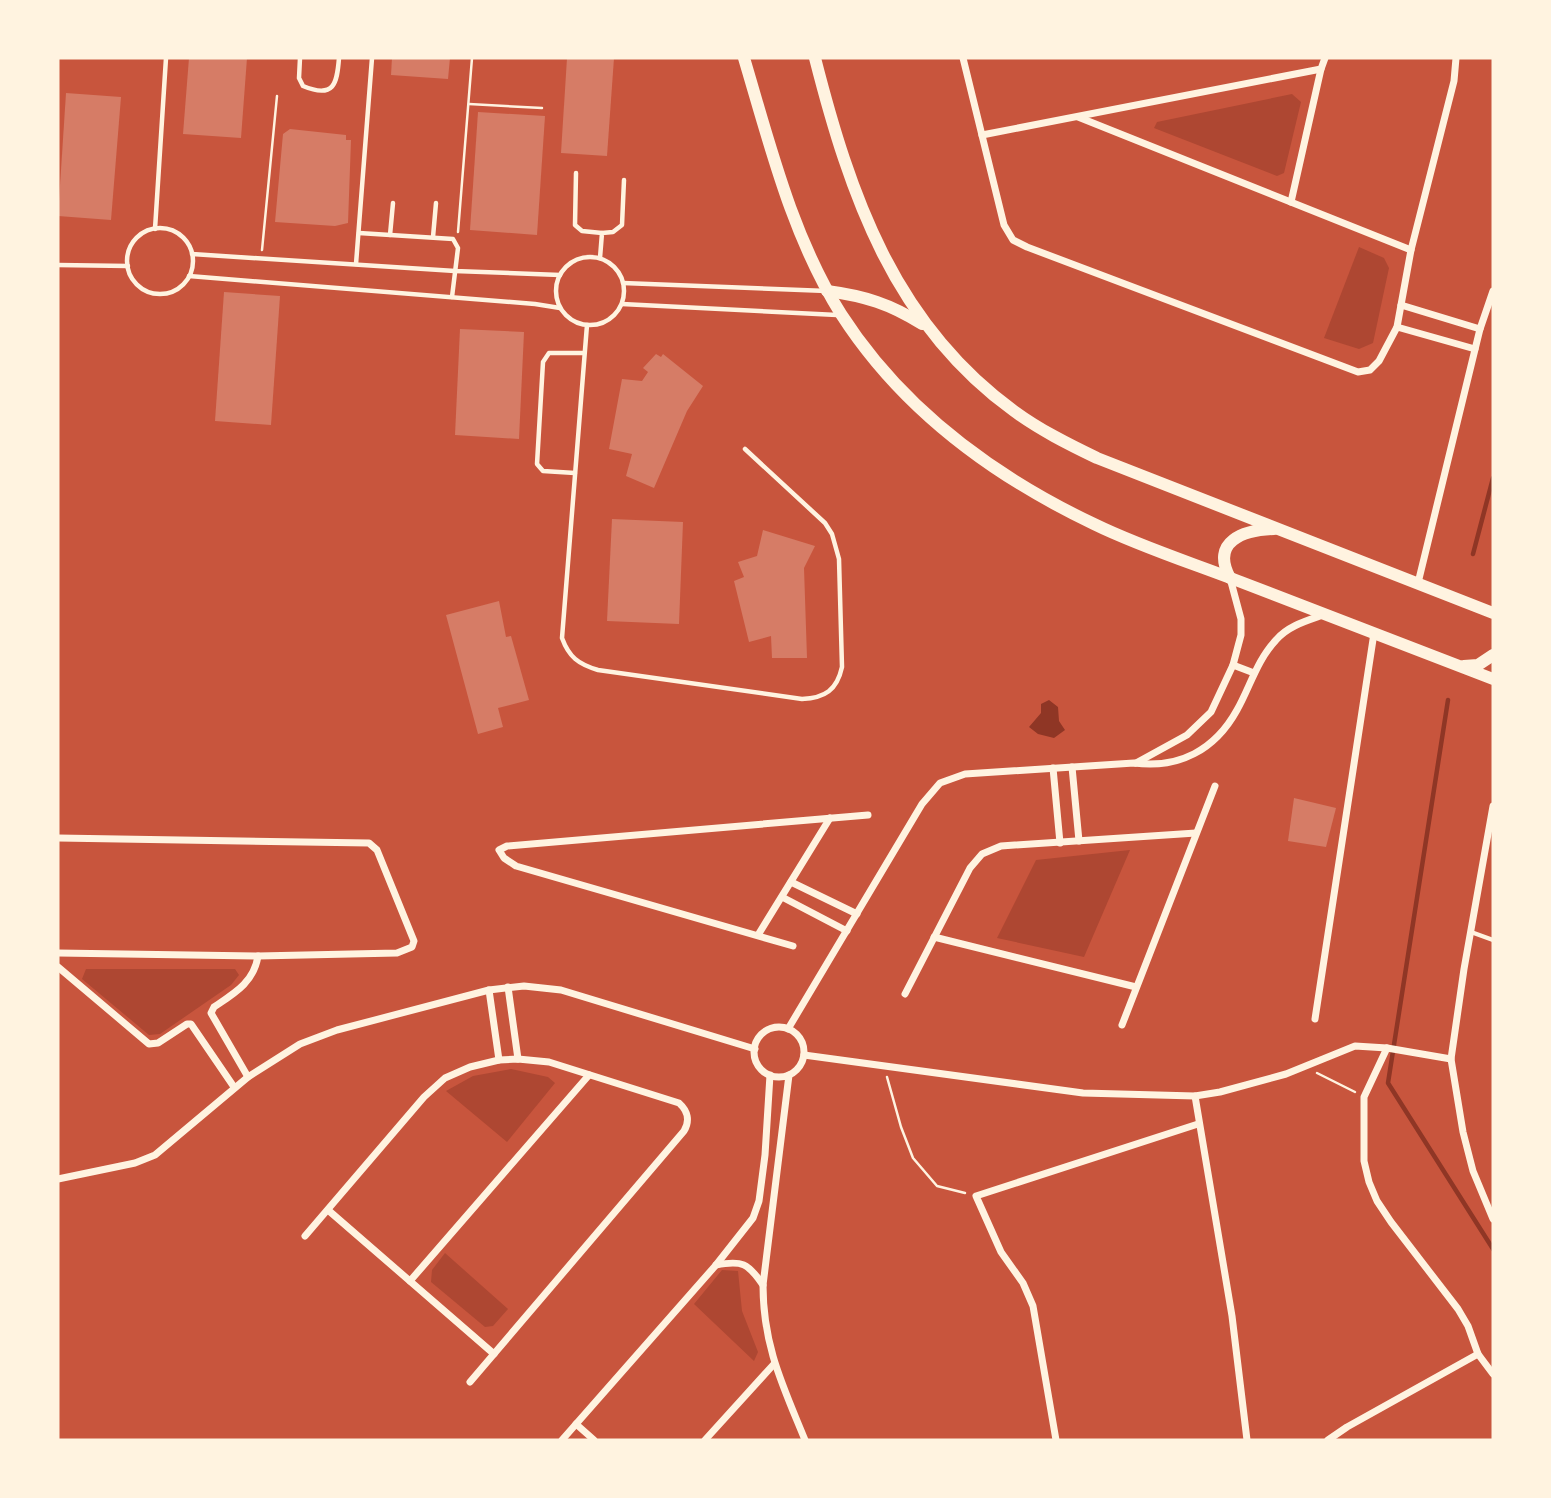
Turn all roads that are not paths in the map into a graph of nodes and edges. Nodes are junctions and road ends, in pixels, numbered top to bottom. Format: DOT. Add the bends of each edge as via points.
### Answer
graph roads {
  1 [pos="166,58"];
  2 [pos="300,58"];
  3 [pos="339,58"];
  4 [pos="372,58"];
  5 [pos="744,58"];
  6 [pos="815,58"];
  7 [pos="963,58"];
  8 [pos="1325,58"];
  9 [pos="1456,58"];
  10 [pos="1321,69"];
  11 [pos="1078,117"];
  12 [pos="982,135"];
  13 [pos="576,173"];
  14 [pos="625,180"];
  15 [pos="1291,202"];
  16 [pos="393,203"];
  17 [pos="436,203"];
  18 [pos="155,229"];
  19 [pos="359,233"];
  20 [pos="602,233"];
  21 [pos="390,234"];
  22 [pos="433,237"];
  23 [pos="1411,250"];
  24 [pos="192,254"];
  25 [pos="600,258"];
  26 [pos="356,264"];
  27 [pos="58,265"];
  28 [pos="128,266"];
  29 [pos="455,271"];
  30 [pos="58,274"];
  31 [pos="560,275"];
  32 [pos="189,276"];
  33 [pos="623,283"];
  34 [pos="827,291"];
  35 [pos="1493,291"];
  36 [pos="452,297"];
  37 [pos="622,304"];
  38 [pos="1401,305"];
  39 [pos="560,308"];
  40 [pos="842,315"];
  41 [pos="587,325"];
  42 [pos="925,326"];
  43 [pos="1397,327"];
  44 [pos="1480,329"];
  45 [pos="1475,349"];
  46 [pos="584,353"];
  47 [pos="745,449"];
  48 [pos="575,473"];
  49 [pos="1281,529"];
  50 [pos="1230,578"];
  51 [pos="1418,583"];
  52 [pos="1326,614"];
  53 [pos="1493,614"];
  54 [pos="1374,633"];
  55 [pos="1493,655"];
  56 [pos="1233,665"];
  57 [pos="1460,666"];
  58 [pos="1254,673"];
  59 [pos="1493,679"];
  60 [pos="1135,764"];
  61 [pos="1072,767"];
  62 [pos="1053,768"];
  63 [pos="1214,786"];
  64 [pos="1493,806"];
  65 [pos="868,815"];
  66 [pos="831,818"];
  67 [pos="1196,833"];
  68 [pos="58,838"];
  69 [pos="1079,841"];
  70 [pos="1060,843"];
  71 [pos="792,882"];
  72 [pos="782,897"];
  73 [pos="857,914"];
  74 [pos="847,930"];
  75 [pos="1470,932"];
  76 [pos="758,935"];
  77 [pos="934,937"];
  78 [pos="1493,940"];
  79 [pos="793,946"];
  80 [pos="58,953"];
  81 [pos="258,956"];
  82 [pos="58,967"];
  83 [pos="508,987"];
  84 [pos="1136,987"];
  85 [pos="489,990"];
  86 [pos="905,995"];
  87 [pos="1315,1019"];
  88 [pos="1122,1025"];
  89 [pos="789,1030"];
  90 [pos="1387,1048"];
  91 [pos="755,1049"];
  92 [pos="804,1055"];
  93 [pos="518,1059"];
  94 [pos="1451,1059"];
  95 [pos="499,1060"];
  96 [pos="589,1074"];
  97 [pos="770,1075"];
  98 [pos="789,1075"];
  99 [pos="248,1077"];
  100 [pos="234,1087"];
  101 [pos="1195,1096"];
  102 [pos="1198,1124"];
  103 [pos="765,1155"];
  104 [pos="780,1157"];
  105 [pos="58,1179"];
  106 [pos="328,1210"];
  107 [pos="1493,1219"];
  108 [pos="305,1236"];
  109 [pos="716,1265"];
  110 [pos="411,1281"];
  111 [pos="763,1285"];
  112 [pos="494,1354"];
  113 [pos="1478,1354"];
  114 [pos="774,1364"];
  115 [pos="1493,1374"];
  116 [pos="470,1382"];
  117 [pos="576,1424"];
  118 [pos="562,1440"];
  119 [pos="594,1440"];
  120 [pos="705,1440"];
  121 [pos="805,1440"];
  122 [pos="1056,1440"];
  123 [pos="1247,1440"];
  124 [pos="1328,1440"];
  1 -- 18 [label="lane"];
  2 -- 3 [label="lane" via="303,86 326,90 335,86"];
  4 -- 19 [label="lane"];
  5 -- 34 [label="main road" via="787,198"];
  6 -- 42 [label="main road" via="850,181"];
  7 -- 12 [label="street"];
  8 -- 10 [label="street"];
  9 -- 23 [label="street"];
  10 -- 11 [label="street"];
  10 -- 15 [label="street"];
  11 -- 12 [label="street"];
  11 -- 15 [label="street"];
  12 -- 43 [label="street" via="1004,225 1013,240 1027,247 1358,372 1370,370 1379,360"];
  13 -- 20 [label="lane" via="575,225 582,231"];
  14 -- 20 [label="lane" via="622,225"];
  15 -- 23 [label="street"];
  16 -- 21 [label="lane"];
  17 -- 22 [label="lane"];
  18 -- 24 [label="lane" via="174,231"];
  18 -- 28 [label="lane" via="131,246"];
  19 -- 21 [label="lane"];
  19 -- 26 [label="lane"];
  20 -- 25 [label="lane"];
  21 -- 22 [label="lane"];
  22 -- 29 [label="lane" via="453,239 457,244"];
  23 -- 38 [label="street"];
  24 -- 26 [label="lane"];
  24 -- 32 [label="lane"];
  25 -- 31 [label="lane" via="576,259"];
  25 -- 33 [label="lane" via="610,263"];
  26 -- 29 [label="lane"];
  27 -- 28 [label="lane"];
  27 -- 30 [label="lane"];
  28 -- 32 [label="lane" via="135,283 159,294 177,289"];
  29 -- 31 [label="lane"];
  29 -- 36 [label="lane"];
  31 -- 39 [label="lane" via="556,286"];
  32 -- 36 [label="lane"];
  33 -- 34 [label="lane"];
  33 -- 37 [label="lane"];
  34 -- 40 [label="main road"];
  34 -- 42 [label="main road" via="861,295"];
  35 -- 44 [label="street"];
  36 -- 39 [label="lane"];
  37 -- 40 [label="lane"];
  37 -- 41 [label="lane" via="608,320"];
  38 -- 43 [label="street"];
  38 -- 44 [label="street"];
  39 -- 41 [label="lane"];
  40 -- 50 [label="main road" via="921,411 992,467 1096,525"];
  41 -- 46 [label="lane"];
  42 -- 49 [label="main road" via="976,380 1051,435 1097,458"];
  43 -- 45 [label="street"];
  44 -- 45 [label="street"];
  45 -- 51 [label="street"];
  46 -- 48 [label="lane"];
  46 -- 48 [label="lane" via="549,353 543,362 537,464 543,471"];
  47 -- 48 [label="lane" via="825,523 838,547 842,667 840,680 825,696 802,699 598,670 572,658 562,638"];
  49 -- 50 [label="main road" via="1249,531 1233,539 1224,556"];
  49 -- 51 [label="main road"];
  50 -- 52 [label="main road"];
  50 -- 56 [label="street" via="1241,619"];
  51 -- 53 [label="main road"];
  52 -- 54 [label="main road"];
  52 -- 58 [label="street" via="1297,624 1277,638"];
  54 -- 57 [label="main road"];
  54 -- 87 [label="street"];
  55 -- 57 [label="main road" via="1478,665"];
  56 -- 58 [label="street"];
  56 -- 60 [label="street" via="1211,712 1200,724"];
  57 -- 59 [label="main road"];
  58 -- 60 [label="street" via="1228,724 1205,747 1173,763"];
  60 -- 61 [label="street"];
  61 -- 62 [label="street"];
  61 -- 69 [label="street"];
  62 -- 70 [label="street"];
  62 -- 73 [label="street" via="965,774 940,783 922,804"];
  63 -- 67 [label="street"];
  64 -- 75 [label="street"];
  65 -- 66 [label="street"];
  66 -- 71 [label="street"];
  66 -- 76 [label="street" via="499,850 516,866"];
  67 -- 69 [label="street"];
  67 -- 84 [label="street"];
  68 -- 81 [label="street" via="373,846 412,935 412,947 397,953"];
  69 -- 70 [label="street"];
  70 -- 77 [label="street" via="1001,846 982,854"];
  71 -- 72 [label="street"];
  71 -- 73 [label="street"];
  72 -- 74 [label="street"];
  72 -- 76 [label="street"];
  73 -- 74 [label="street"];
  74 -- 89 [label="street"];
  75 -- 78 [label="lane"];
  75 -- 94 [label="street"];
  76 -- 79 [label="street"];
  77 -- 84 [label="street"];
  77 -- 86 [label="street"];
  80 -- 81 [label="street"];
  81 -- 99 [label="street" via="246,984 211,1013"];
  82 -- 100 [label="street" via="149,1044 191,1024"];
  83 -- 85 [label="street"];
  83 -- 91 [label="street" via="572,993"];
  83 -- 93 [label="street"];
  84 -- 88 [label="street"];
  85 -- 95 [label="street"];
  85 -- 99 [label="street" via="318,1037"];
  89 -- 91 [label="street" via="770,1029"];
  89 -- 92 [label="street" via="799,1037"];
  90 -- 94 [label="street"];
  90 -- 101 [label="street" via="1355,1046 1253,1084"];
  90 -- 113 [label="street" via="1364,1097 1364,1161 1377,1201 1458,1309"];
  91 -- 97 [label="street" via="756,1062"];
  92 -- 98 [label="street"];
  92 -- 101 [label="street" via="1083,1093"];
  93 -- 95 [label="street"];
  93 -- 96 [label="street"];
  94 -- 107 [label="street" via="1473,1171"];
  95 -- 106 [label="street" via="470,1067 435,1085"];
  96 -- 110 [label="street"];
  96 -- 112 [label="street" via="680,1103 687,1113 687,1126"];
  97 -- 98 [label="street"];
  97 -- 103 [label="street"];
  98 -- 104 [label="street"];
  99 -- 100 [label="street"];
  100 -- 105 [label="street" via="155,1155"];
  101 -- 102 [label="street"];
  102 -- 122 [label="street" via="975,1196 1033,1306"];
  102 -- 123 [label="street" via="1232,1316"];
  103 -- 104 [label="street"];
  103 -- 109 [label="street" via="753,1218"];
  104 -- 111 [label="street"];
  106 -- 108 [label="street"];
  106 -- 110 [label="street"];
  109 -- 111 [label="street" via="742,1263"];
  109 -- 117 [label="street"];
  110 -- 112 [label="street"];
  111 -- 114 [label="street" via="765,1329"];
  112 -- 116 [label="street"];
  113 -- 115 [label="street"];
  113 -- 124 [label="street"];
  114 -- 120 [label="street"];
  114 -- 121 [label="street"];
  117 -- 118 [label="street"];
  117 -- 119 [label="street"];
}
